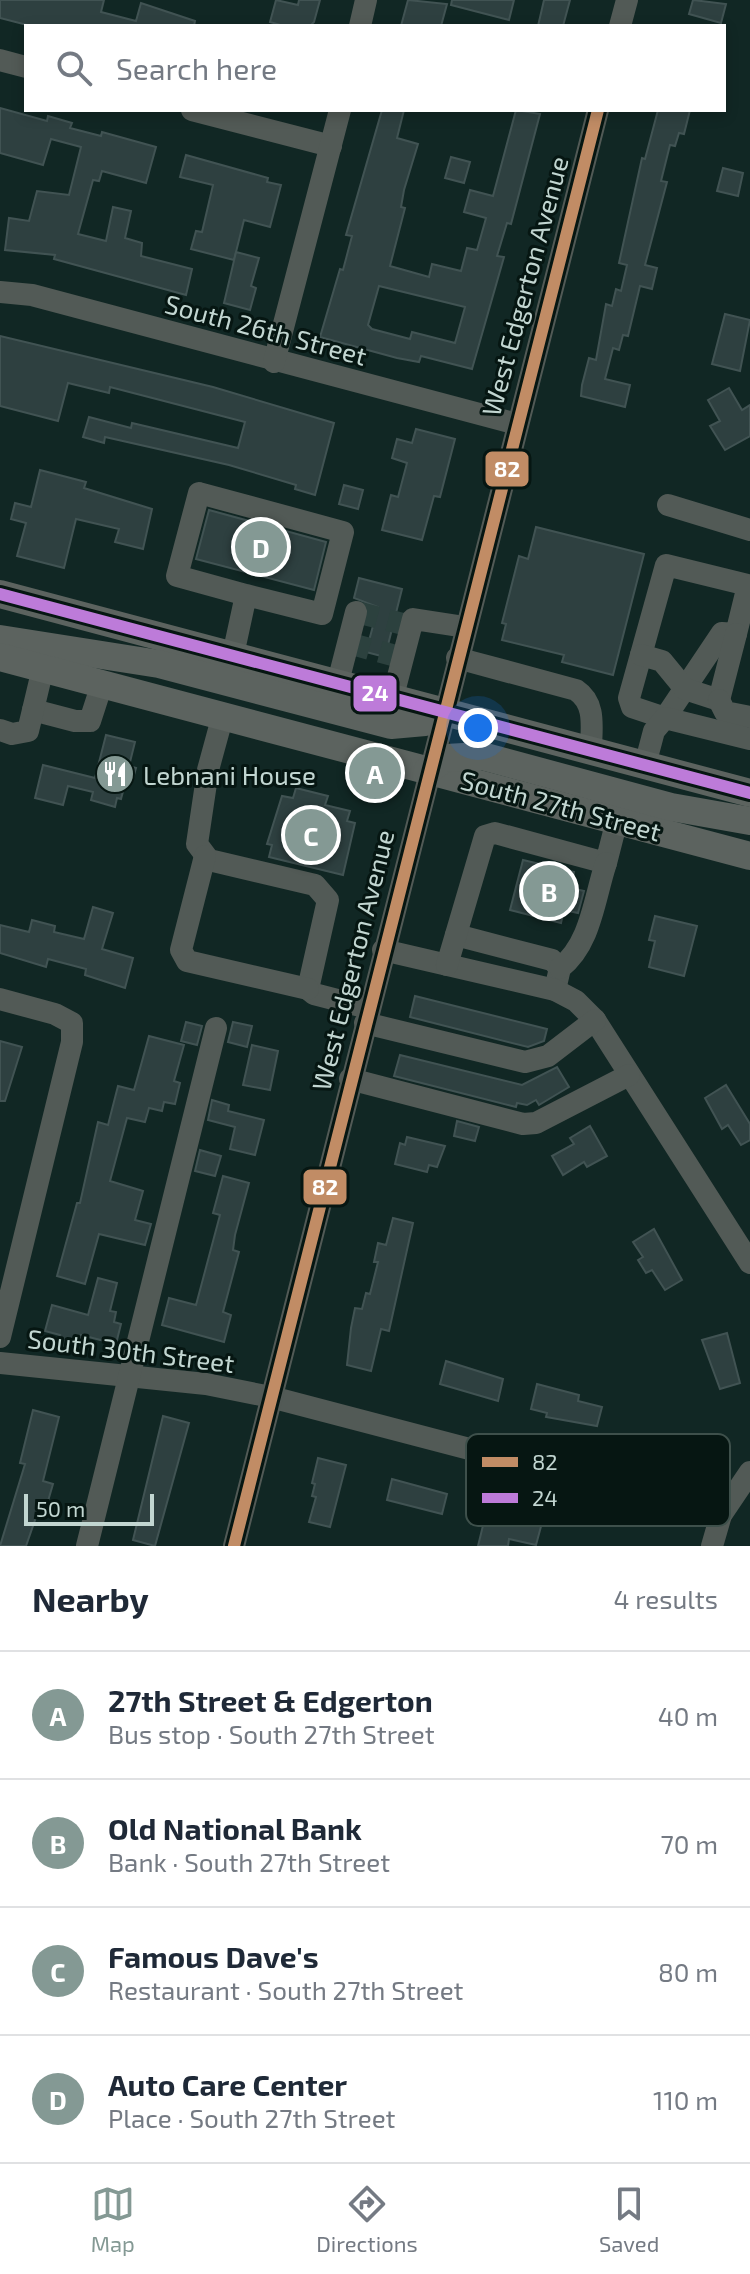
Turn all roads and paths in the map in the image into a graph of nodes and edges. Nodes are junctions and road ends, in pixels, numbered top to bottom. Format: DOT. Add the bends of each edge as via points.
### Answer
graph roads {
  1 [pos="366,0"];
  2 [pos="627,0"];
  3 [pos="360,24"];
  4 [pos="621,24"];
  5 [pos="0,60"];
  6 [pos="24,66"];
  7 [pos="200,112"];
  8 [pos="340,112"];
  9 [pos="597,112"];
  10 [pos="331,146"];
  11 [pos="0,292"];
  12 [pos="274,362"];
  13 [pos="517,424"];
  14 [pos="668,505"];
  15 [pos="750,530"];
  16 [pos="0,594"];
  17 [pos="246,595"];
  18 [pos="356,612"];
  19 [pos="465,627"];
  20 [pos="736,634"];
  21 [pos="0,639"];
  22 [pos="233,655"];
  23 [pos="641,655"];
  24 [pos="0,657"];
  25 [pos="457,658"];
  26 [pos="43,668"];
  27 [pos="338,682"];
  28 [pos="102,684"];
  29 [pos="685,689"];
  30 [pos="393,696"];
  31 [pos="719,700"];
  32 [pos="33,710"];
  33 [pos="443,710"];
  34 [pos="223,715"];
  35 [pos="750,717"];
  36 [pos="665,718"];
  37 [pos="0,730"];
  38 [pos="750,739"];
  39 [pos="591,751"];
  40 [pos="645,765"];
  41 [pos="428,770"];
  42 [pos="750,793"];
  43 [pos="617,820"];
  44 [pos="750,821"];
  45 [pos="205,856"];
  46 [pos="750,856"];
  47 [pos="606,863"];
  48 [pos="456,935"];
  49 [pos="383,950"];
  50 [pos="447,965"];
  51 [pos="560,968"];
  52 [pos="308,989"];
  53 [pos="555,990"];
  54 [pos="0,999"];
  55 [pos="366,1016"];
  56 [pos="595,1020"];
  57 [pos="216,1028"];
  58 [pos="629,1075"];
  59 [pos="350,1079"];
  60 [pos="750,1263"];
  61 [pos="0,1337"];
  62 [pos="0,1363"];
  63 [pos="129,1377"];
  64 [pos="271,1397"];
  65 [pos="466,1448"];
  66 [pos="750,1472"];
  67 [pos="730,1502"];
  68 [pos="718,1526"];
  69 [pos="87,1546"];
  70 [pos="234,1546"];
  71 [pos="712,1546"];
  1 -- 3 [label="street"];
  2 -- 4 [label="street"];
  5 -- 6 [label="street"];
  7 -- 10 [label="street"];
  8 -- 10 [label="street"];
  9 -- 13 [label="street, West Edgerton Avenue"];
  10 -- 12 [label="street"];
  11 -- 12 [label="street, South 26th Street" via="32,295"];
  12 -- 13 [label="street, South 26th Street"];
  13 -- 19 [label="street, West Edgerton Avenue"];
  14 -- 15 [label="street"];
  16 -- 22 [label="main road"];
  17 -- 17 [label="street" via="177,576 199,493 343,532 322,614"];
  17 -- 22 [label="street"];
  18 -- 27 [label="street"];
  19 -- 25 [label="street, West Edgerton Avenue"];
  19 -- 30 [label="street" via="413,619"];
  20 -- 23 [label="street" via="748,585 666,565"];
  20 -- 29 [label="street" via="722,633"];
  20 -- 31 [label="street"];
  21 -- 33 [label="main road" via="159,664 391,725 425,722"];
  22 -- 27 [label="main road"];
  23 -- 29 [label="street" via="662,661"];
  23 -- 36 [label="street" via="629,698 632,707"];
  24 -- 26 [label="main road, South 27th Street"];
  25 -- 33 [label="street, West Edgerton Avenue"];
  25 -- 39 [label="street" via="586,696"];
  26 -- 28 [label="main road, South 27th Street"];
  26 -- 32 [label="street"];
  27 -- 30 [label="main road"];
  28 -- 32 [label="street" via="90,721"];
  28 -- 34 [label="main road, South 27th Street"];
  29 -- 31 [label="street"];
  29 -- 36 [label="street"];
  30 -- 33 [label="main road"];
  31 -- 35 [label="street" via="725,712"];
  32 -- 37 [label="street" via="28,731"];
  33 -- 39 [label="main road"];
  33 -- 41 [label="street, West Edgerton Avenue"];
  34 -- 41 [label="main road, South 27th Street"];
  34 -- 45 [label="street" via="197,844"];
  36 -- 38 [label="street"];
  36 -- 40 [label="street" via="654,731"];
  39 -- 40 [label="main road"];
  40 -- 42 [label="main road"];
  41 -- 43 [label="main road, South 27th Street"];
  41 -- 44 [label="main road" via="446,758 482,756 671,807"];
  41 -- 49 [label="street, West Edgerton Avenue"];
  43 -- 46 [label="main road, South 27th Street"];
  43 -- 47 [label="street"];
  45 -- 52 [label="street" via="324,891 328,900"];
  45 -- 52 [label="street" via="181,950 187,961"];
  47 -- 48 [label="street" via="495,833 485,836"];
  47 -- 51 [label="street" via="584,937 575,957"];
  48 -- 50 [label="street"];
  48 -- 51 [label="street" via="552,960"];
  49 -- 50 [label="street"];
  49 -- 55 [label="street, West Edgerton Avenue"];
  50 -- 53 [label="street"];
  51 -- 53 [label="street"];
  52 -- 55 [label="street"];
  53 -- 56 [label="street"];
  54 -- 61 [label="street" via="72,1023 72,1042"];
  55 -- 56 [label="street" via="525,1062 548,1056"];
  55 -- 59 [label="street, West Edgerton Avenue"];
  56 -- 58 [label="street"];
  57 -- 63 [label="street"];
  58 -- 59 [label="street" via="536,1123 523,1124"];
  58 -- 60 [label="street"];
  59 -- 64 [label="street, West Edgerton Avenue"];
  62 -- 63 [label="street, South 30th Street"];
  63 -- 64 [label="street, South 30th Street"];
  63 -- 69 [label="street"];
  64 -- 65 [label="street, South 30th Street"];
  64 -- 70 [label="street, West Edgerton Avenue"];
  66 -- 67 [label="street"];
  68 -- 71 [label="street"];
}
